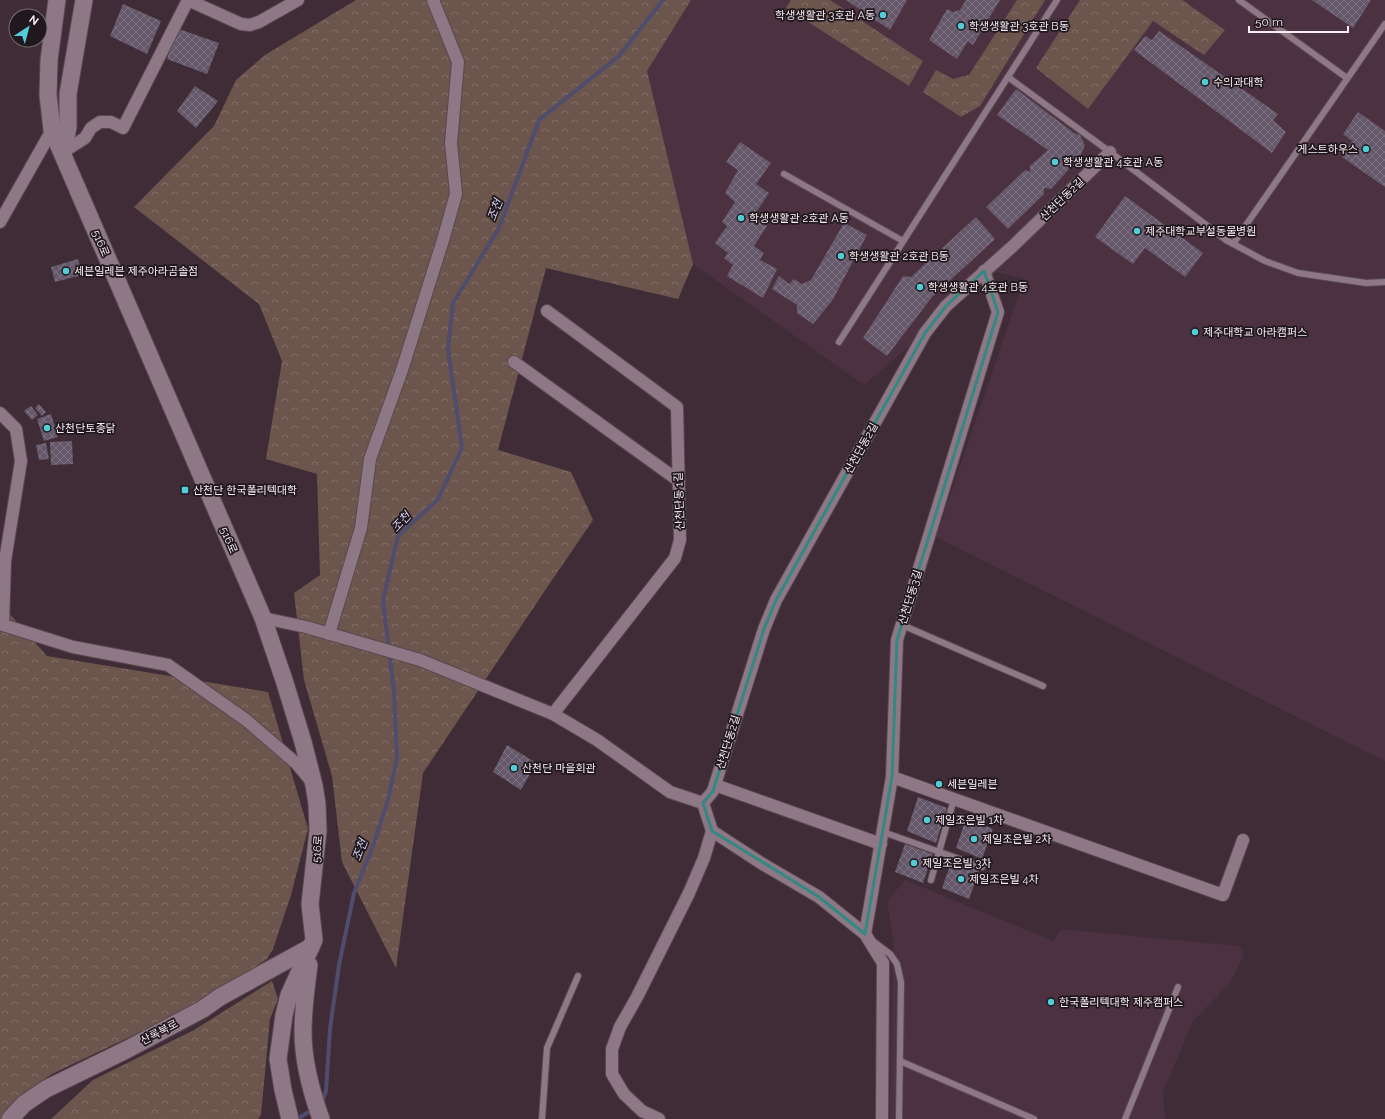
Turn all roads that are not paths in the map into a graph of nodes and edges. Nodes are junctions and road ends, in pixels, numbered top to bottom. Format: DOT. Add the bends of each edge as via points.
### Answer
graph roads {
  1 [pos="57,0"];
  2 [pos="84,0"];
  3 [pos="188,0"];
  4 [pos="298,0"];
  5 [pos="433,0"];
  6 [pos="1057,0"];
  7 [pos="1239,0"];
  8 [pos="1385,24"];
  9 [pos="1008,77"];
  10 [pos="1347,78"];
  11 [pos="52,130"];
  12 [pos="62,152"];
  13 [pos="1110,152"];
  14 [pos="784,174"];
  15 [pos="0,222"];
  16 [pos="903,241"];
  17 [pos="1233,244"];
  18 [pos="984,271"];
  19 [pos="1385,282"];
  20 [pos="546,312"];
  21 [pos="839,342"];
  22 [pos="514,362"];
  23 [pos="0,413"];
  24 [pos="679,481"];
  25 [pos="263,618"];
  26 [pos="902,624"];
  27 [pos="329,634"];
  28 [pos="1042,686"];
  29 [pos="553,714"];
  30 [pos="892,777"];
  31 [pos="314,785"];
  32 [pos="715,785"];
  33 [pos="954,799"];
  34 [pos="703,803"];
  35 [pos="712,831"];
  36 [pos="882,838"];
  37 [pos="1243,840"];
  38 [pos="939,852"];
  39 [pos="982,867"];
  40 [pos="931,880"];
  41 [pos="865,934"];
  42 [pos="311,946"];
  43 [pos="578,976"];
  44 [pos="1178,987"];
  45 [pos="900,1061"];
  46 [pos="318,1111"];
  47 [pos="290,1118"];
  48 [pos="10,1119"];
  49 [pos="542,1119"];
  50 [pos="659,1119"];
  51 [pos="882,1119"];
  52 [pos="899,1119"];
  53 [pos="1034,1119"];
  54 [pos="1125,1119"];
  1 -- 11 [label="main road, 516로" via="49,60 48,96"];
  2 -- 12 [label="main road" via="68,94 68,127"];
  3 -- 4 [label="street" via="250,26"];
  3 -- 12 [label="street" via="123,128 111,122 100,122 91,128 85,138"];
  5 -- 27 [label="street" via="458,62 451,143 456,194 402,370 370,459 360,528"];
  6 -- 9 [label="lane"];
  7 -- 10 [label="lane"];
  8 -- 10 [label="lane"];
  9 -- 13 [label="lane"];
  9 -- 16 [label="lane"];
  10 -- 17 [label="lane"];
  11 -- 12 [label="main road, 516로"];
  11 -- 15 [label="street"];
  12 -- 25 [label="main road, 516로"];
  13 -- 17 [label="lane"];
  13 -- 18 [label="street, 산천단동2길"];
  14 -- 16 [label="lane"];
  16 -- 21 [label="lane"];
  17 -- 19 [label="lane" via="1265,261 1298,273 1366,283"];
  18 -- 26 [label="street, 산천단동3길" via="998,312"];
  18 -- 32 [label="street, 산천단동2길" via="946,306 925,333 776,600 764,629"];
  20 -- 24 [label="street, 산천단동 1길" via="677,407"];
  22 -- 24 [label="street"];
  23 -- 31 [label="street" via="16,429 21,461 5,561 3,624 73,648 168,664 246,720 296,763"];
  24 -- 29 [label="street, 산천단동 1길" via="680,540 675,558"];
  25 -- 27 [label="street"];
  25 -- 31 [label="main road, 516로" via="285,683"];
  26 -- 28 [label="lane"];
  26 -- 30 [label="street, 산천단동3길" via="897,640"];
  27 -- 29 [label="street" via="420,660"];
  29 -- 34 [label="street" via="596,740 670,792"];
  30 -- 33 [label="street"];
  30 -- 36 [label="street, 산천단동3길"];
  31 -- 42 [label="main road, 516로" via="318,831 310,904 314,940"];
  32 -- 34 [label="street, 산천단동2길"];
  32 -- 36 [label="street"];
  33 -- 37 [label="street" via="1223,895"];
  33 -- 38 [label="lane"];
  34 -- 35 [label="street"];
  35 -- 41 [label="street" via="760,863 819,897"];
  35 -- 50 [label="street" via="689,893 620,1027 612,1049 612,1074 624,1094 642,1111"];
  36 -- 38 [label="lane"];
  36 -- 41 [label="street, 산천단동3길"];
  38 -- 39 [label="lane"];
  38 -- 40 [label="lane"];
  41 -- 45 [label="lane" via="890,954 897,964 901,982"];
  41 -- 51 [label="street" via="883,963"];
  42 -- 46 [label="main road, 516로" via="303,1033 306,1065"];
  42 -- 47 [label="main road, 516로" via="289,995 278,1059"];
  42 -- 48 [label="main road, 산록북로" via="171,1026 46,1089 24,1104"];
  43 -- 49 [label="lane" via="547,1048"];
  44 -- 54 [label="lane"];
  45 -- 52 [label="lane"];
  45 -- 53 [label="lane"];
}
